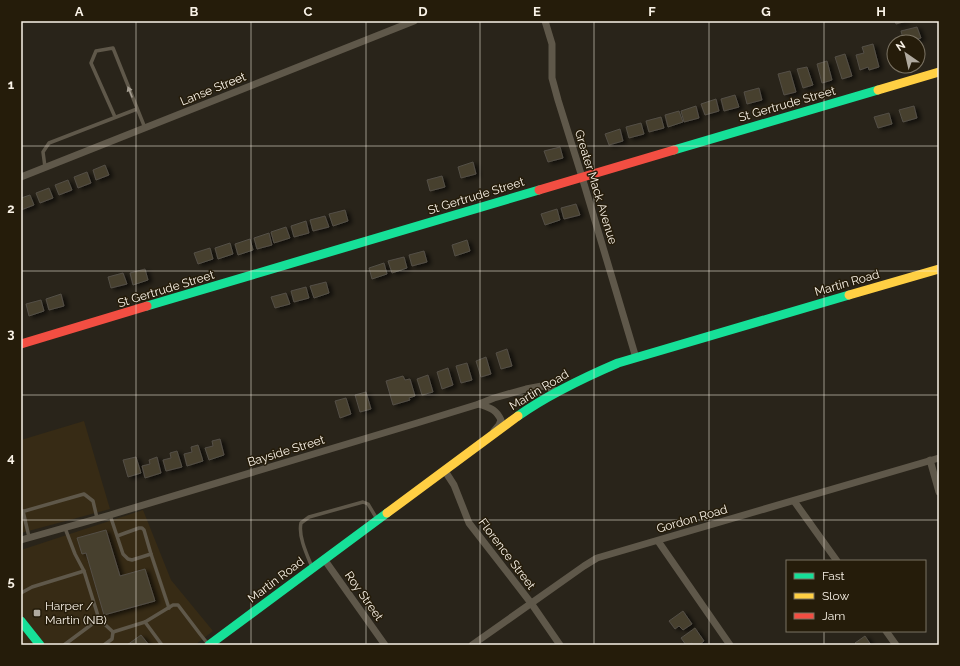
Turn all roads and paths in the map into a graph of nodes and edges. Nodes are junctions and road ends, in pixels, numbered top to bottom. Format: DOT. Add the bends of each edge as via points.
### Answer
graph roads {
  1 [pos="414,21"];
  2 [pos="544,21"];
  3 [pos="939,72"];
  4 [pos="137,109"];
  5 [pos="115,117"];
  6 [pos="145,128"];
  7 [pos="46,167"];
  8 [pos="21,177"];
  9 [pos="582,177"];
  10 [pos="939,269"];
  11 [pos="21,344"];
  12 [pos="636,358"];
  13 [pos="558,391"];
  14 [pos="479,404"];
  15 [pos="480,444"];
  16 [pos="939,458"];
  17 [pos="930,460"];
  18 [pos="445,471"];
  19 [pos="939,492"];
  20 [pos="794,501"];
  21 [pos="22,511"];
  22 [pos="110,515"];
  23 [pos="98,518"];
  24 [pos="378,520"];
  25 [pos="65,528"];
  26 [pos="117,536"];
  27 [pos="30,538"];
  28 [pos="21,540"];
  29 [pos="658,541"];
  30 [pos="151,554"];
  31 [pos="324,559"];
  32 [pos="836,560"];
  33 [pos="312,568"];
  34 [pos="84,571"];
  35 [pos="21,593"];
  36 [pos="530,603"];
  37 [pos="169,608"];
  38 [pos="99,620"];
  39 [pos="21,621"];
  40 [pos="145,622"];
  41 [pos="113,632"];
  42 [pos="887,632"];
  43 [pos="40,645"];
  44 [pos="64,645"];
  45 [pos="104,645"];
  46 [pos="162,645"];
  47 [pos="209,645"];
  48 [pos="385,645"];
  49 [pos="472,645"];
  50 [pos="560,645"];
  51 [pos="730,645"];
  52 [pos="896,645"];
  1 -- 6 [label="street, Lanse Street"];
  2 -- 9 [label="street, Greater Mack Avenue" via="552,44 552,78"];
  3 -- 9 [label="street, St Gertrude Street"];
  4 -- 5 [label="lane"];
  4 -- 5 [label="lane, one-way" via="113,48 96,51 91,63"];
  4 -- 6 [label="lane"];
  5 -- 7 [label="lane" via="49,143 43,152"];
  6 -- 7 [label="street, Lanse Street"];
  7 -- 8 [label="street, Lanse Street"];
  9 -- 11 [label="street, St Gertrude Street"];
  9 -- 12 [label="street, Greater Mack Avenue"];
  10 -- 12 [label="street, Martin Road"];
  12 -- 13 [label="street, Martin Road" via="599,371"];
  13 -- 14 [label="street, Bayside Street" via="542,386"];
  13 -- 15 [label="street, Martin Road"];
  14 -- 15 [label="street" via="494,410 501,420 495,430"];
  14 -- 22 [label="street, Bayside Street"];
  15 -- 18 [label="street, Martin Road"];
  16 -- 17 [label="street, Gordon Road"];
  17 -- 19 [label="street"];
  17 -- 20 [label="street, Gordon Road"];
  18 -- 24 [label="street, Martin Road"];
  18 -- 36 [label="street, Florence Street" via="454,485 469,523"];
  20 -- 29 [label="street, Gordon Road"];
  20 -- 32 [label="street"];
  21 -- 23 [label="lane" via="84,494 93,501"];
  21 -- 27 [label="lane"];
  22 -- 23 [label="street, Bayside Street"];
  22 -- 26 [label="lane"];
  23 -- 25 [label="street, Bayside Street"];
  24 -- 31 [label="street, Martin Road"];
  24 -- 33 [label="lane" via="368,504 363,502 309,516 301,523 300,528"];
  25 -- 27 [label="street, Bayside Street"];
  25 -- 34 [label="lane"];
  26 -- 30 [label="lane" via="128,558 132,560"];
  26 -- 30 [label="lane" via="142,528"];
  27 -- 28 [label="street, Bayside Street"];
  29 -- 36 [label="street, Gordon Road" via="597,558"];
  29 -- 51 [label="street"];
  30 -- 37 [label="lane"];
  31 -- 33 [label="street, Martin Road"];
  31 -- 48 [label="street, Roy Street"];
  33 -- 47 [label="street, Martin Road"];
  34 -- 35 [label="lane" via="32,587"];
  34 -- 38 [label="lane"];
  36 -- 49 [label="street, Gordon Road"];
  36 -- 50 [label="street, Florence Street"];
  37 -- 40 [label="lane"];
  37 -- 47 [label="lane" via="176,605 180,607"];
  38 -- 41 [label="lane"];
  38 -- 44 [label="lane"];
  39 -- 43 [label="street"];
  40 -- 41 [label="lane"];
  40 -- 46 [label="lane"];
  41 -- 45 [label="lane" via="112,639"];
  42 -- 52 [label="street"];
}
